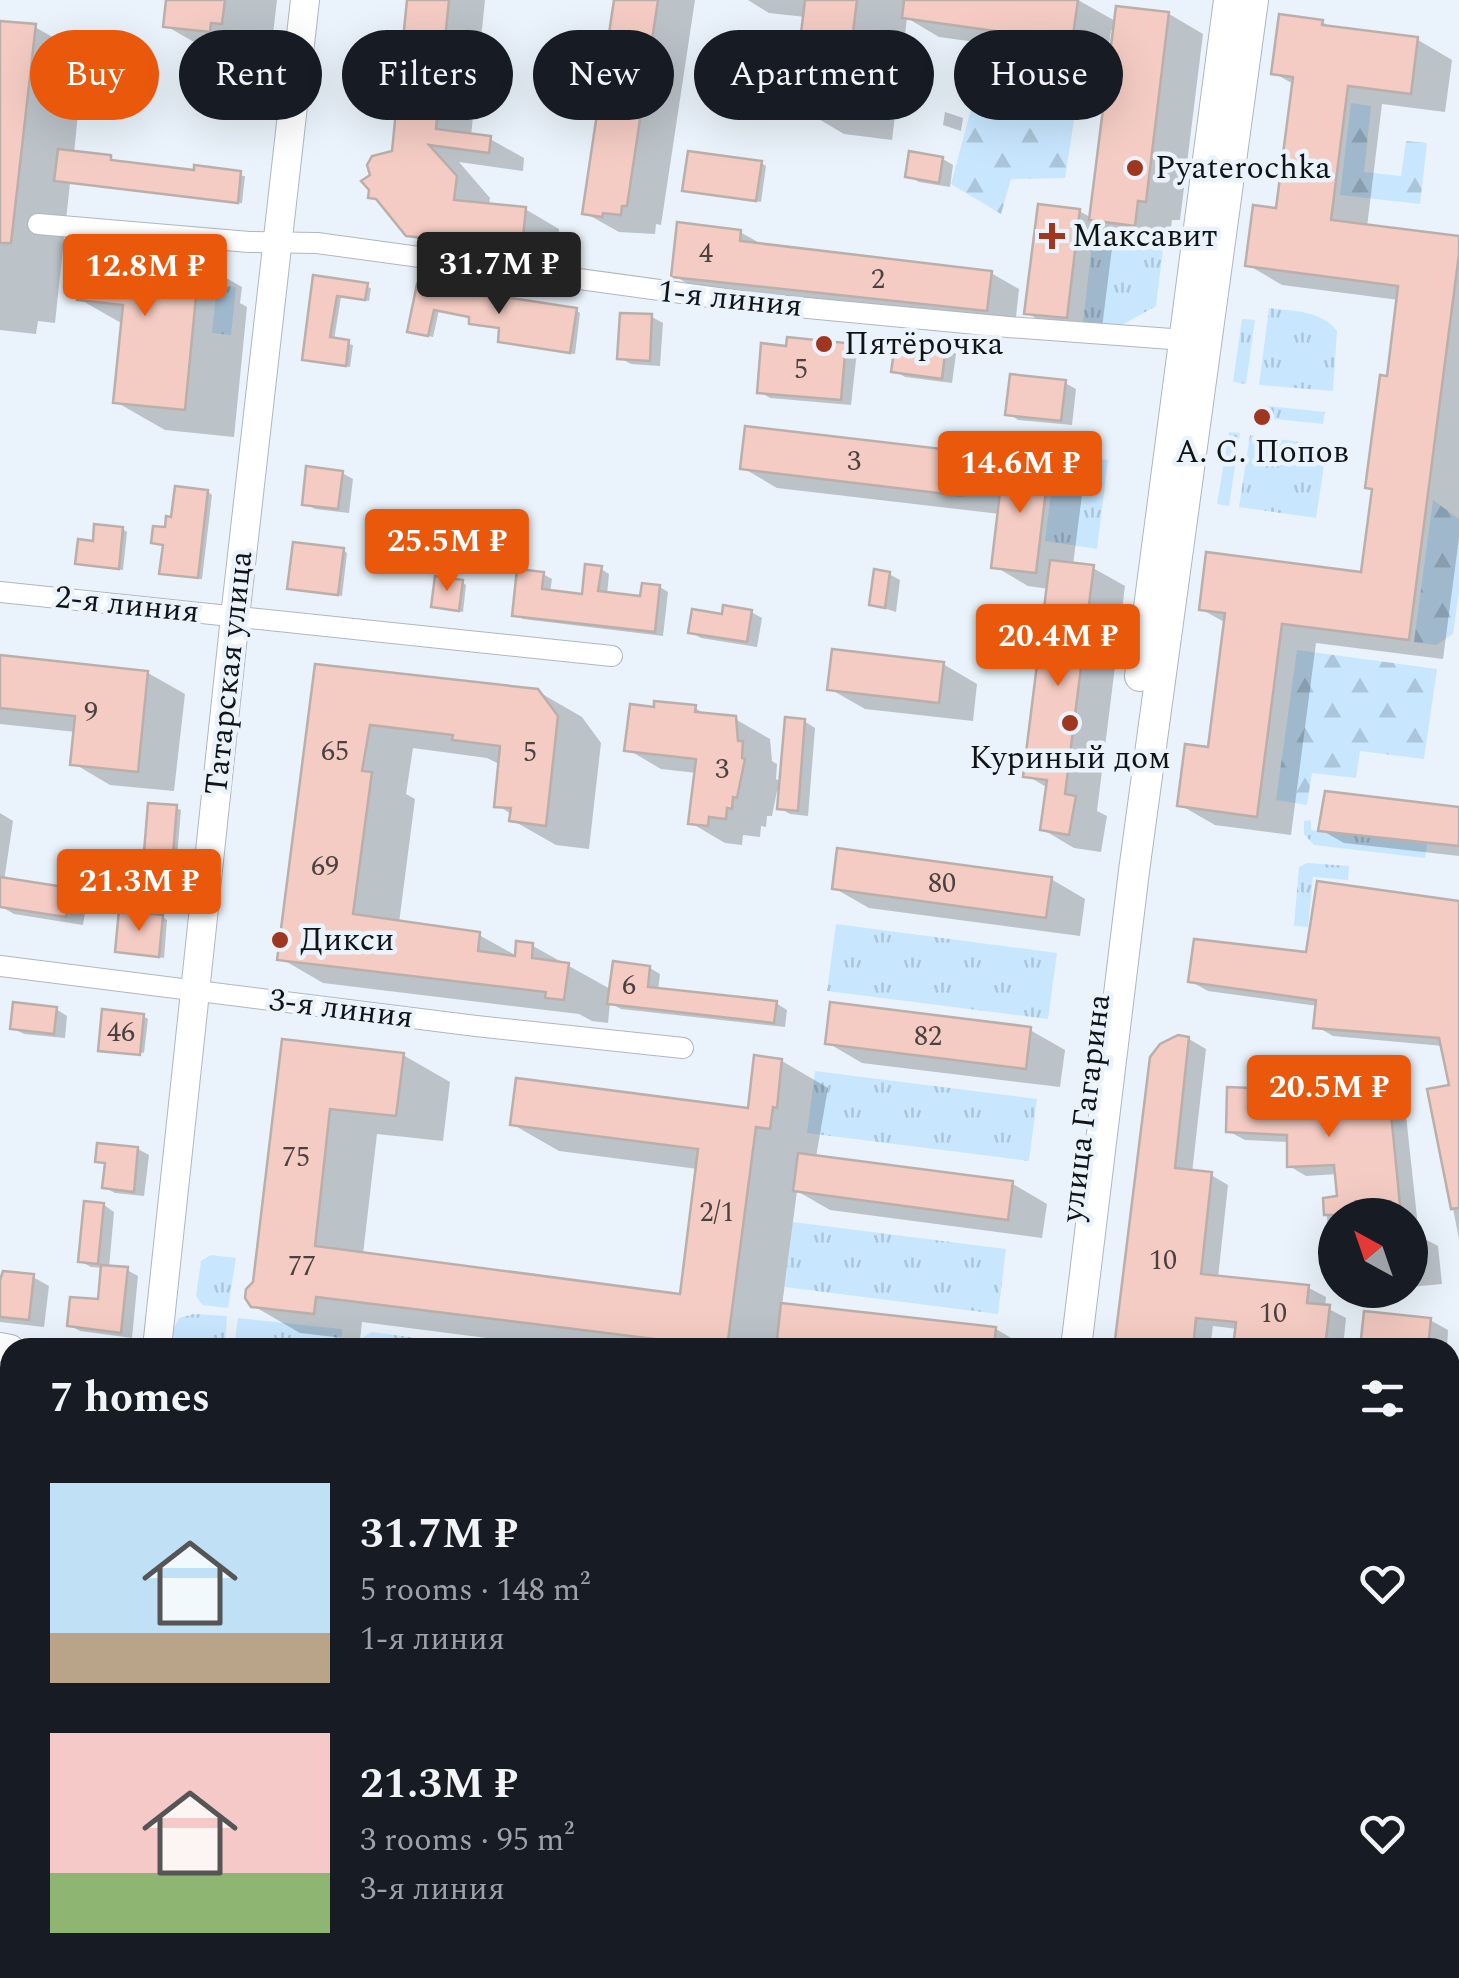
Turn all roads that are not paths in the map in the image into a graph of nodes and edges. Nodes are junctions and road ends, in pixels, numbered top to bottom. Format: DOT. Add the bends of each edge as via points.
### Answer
graph roads {
  1 [pos="305,0"];
  2 [pos="1229,0"];
  3 [pos="1253,0"];
  4 [pos="38,224"];
  5 [pos="277,243"];
  6 [pos="1185,340"];
  7 [pos="0,592"];
  8 [pos="235,617"];
  9 [pos="612,656"];
  10 [pos="1125,869"];
  11 [pos="0,966"];
  12 [pos="194,991"];
  13 [pos="682,1048"];
  14 [pos="158,1338"];
  15 [pos="1057,1338"];
  16 [pos="1077,1338"];
  1 -- 5 [label="street, Татарская улица"];
  2 -- 6 [label="main road, улица Гагарина"];
  3 -- 10 [label="main road, улица Гагарина"];
  4 -- 5 [label="street, 1-я линия"];
  5 -- 6 [label="street, 1-я линия" via="754,303"];
  5 -- 8 [label="street, Татарская улица"];
  6 -- 10 [label="main road, улица Гагарина"];
  7 -- 8 [label="street, 2-я линия"];
  8 -- 9 [label="street, 2-я линия"];
  8 -- 12 [label="street, Татарская улица"];
  10 -- 15 [label="main road, улица Гагарина"];
  10 -- 16 [label="main road, улица Гагарина"];
  11 -- 12 [label="street, 3-я линия"];
  12 -- 13 [label="street, 3-я линия"];
  12 -- 14 [label="street, Татарская улица"];
}
